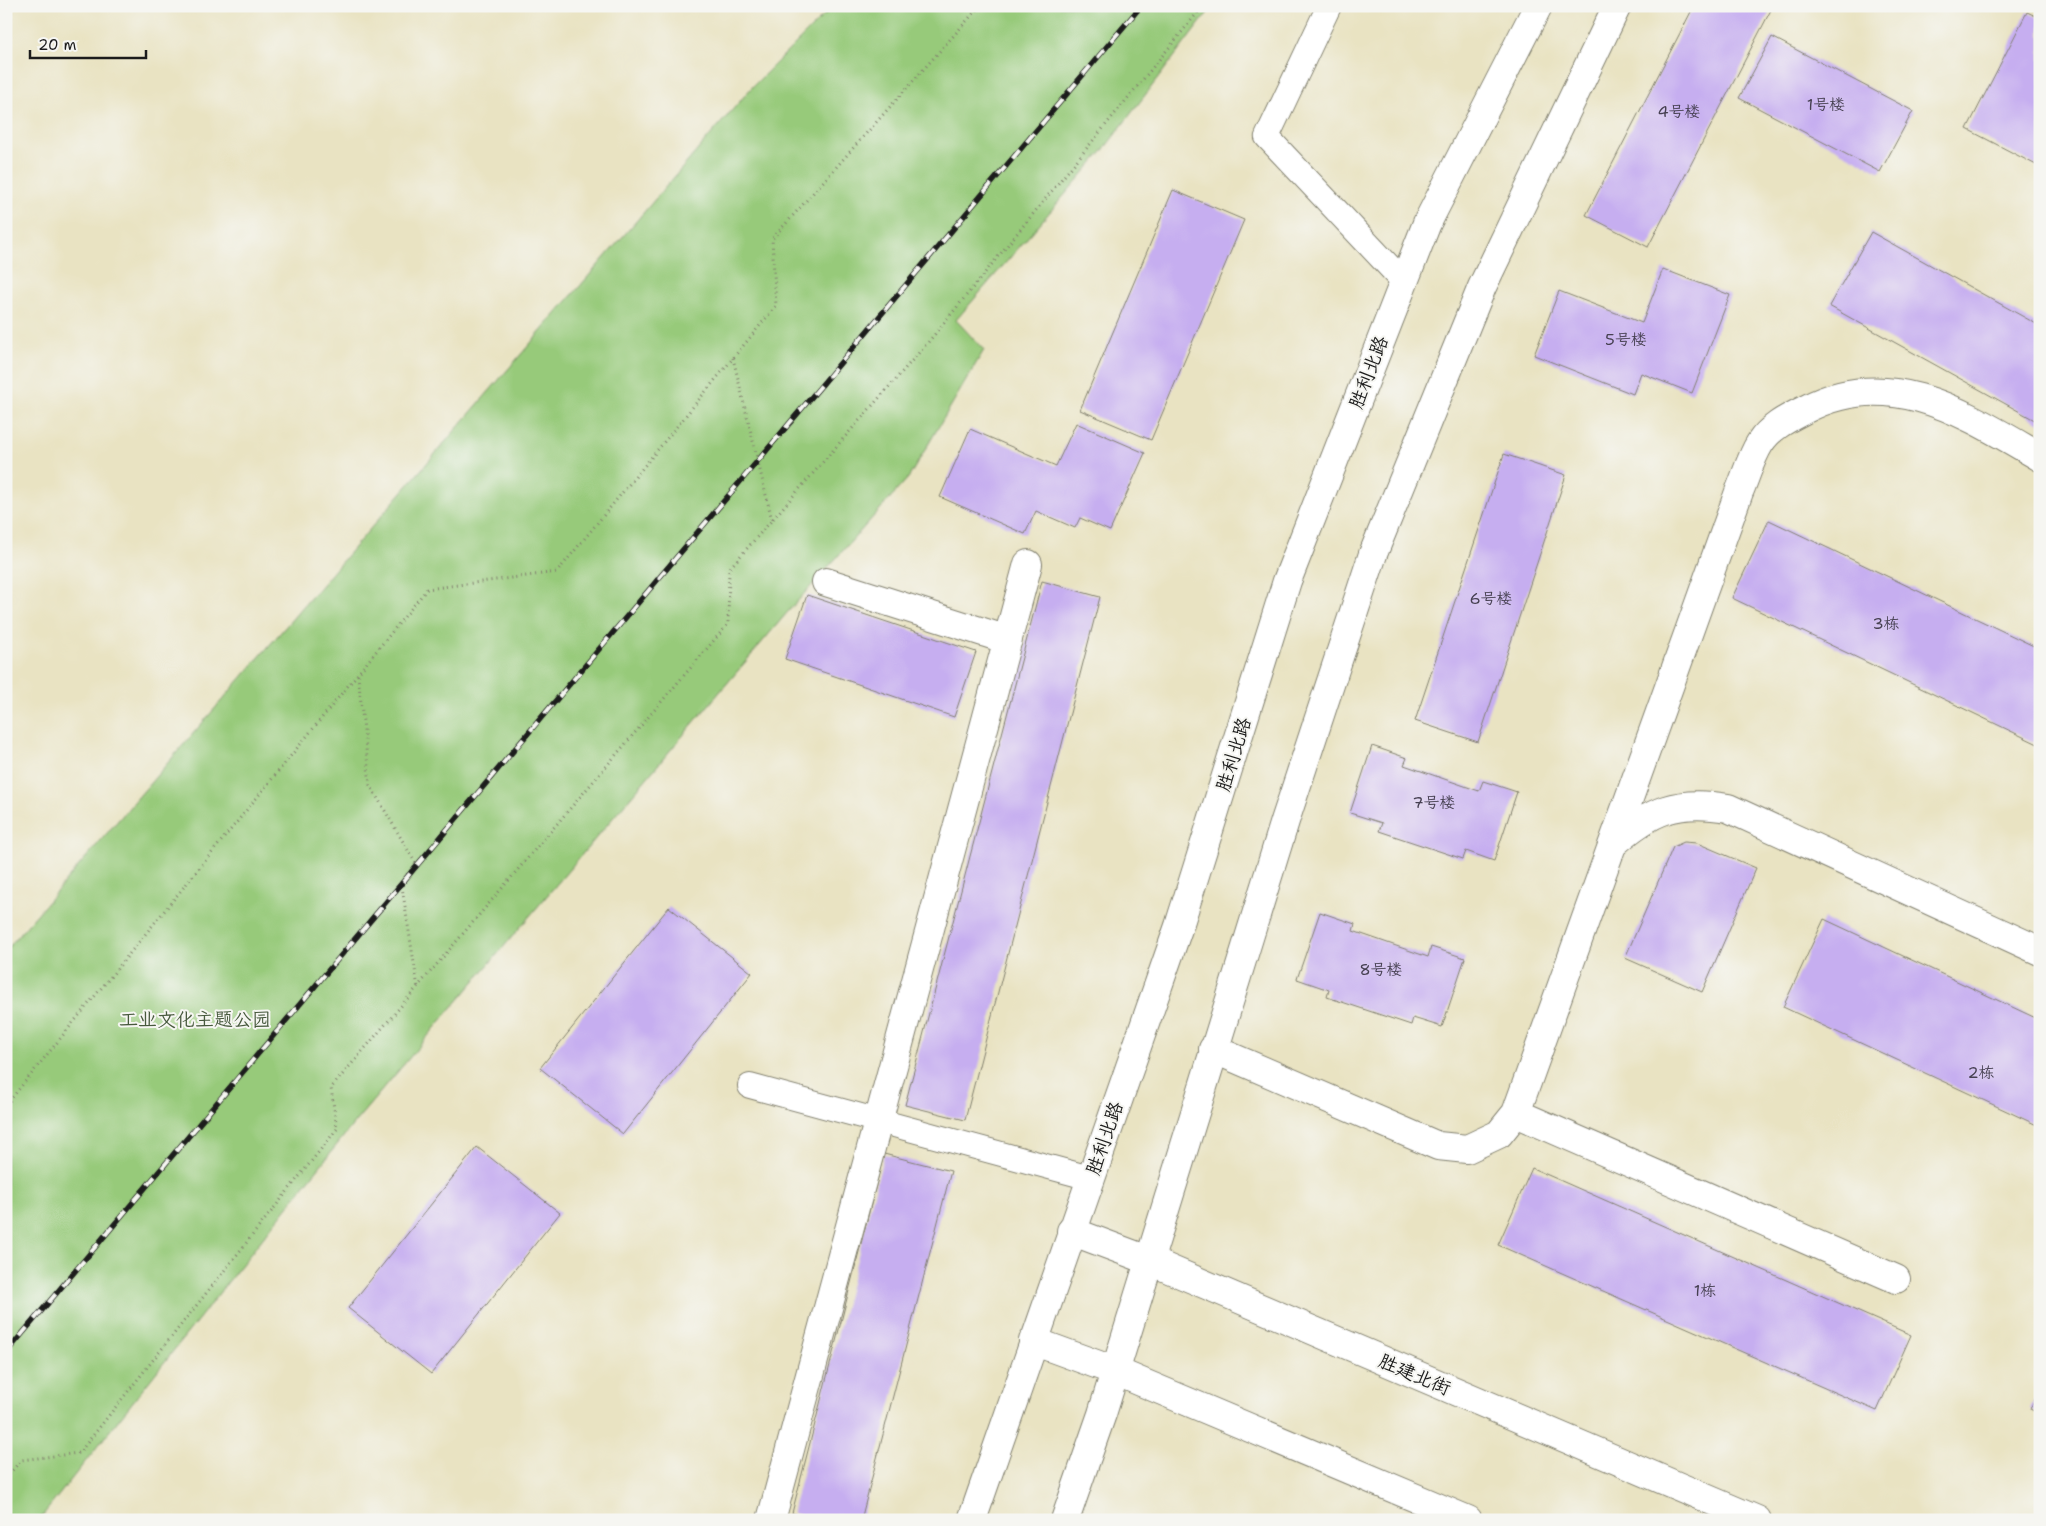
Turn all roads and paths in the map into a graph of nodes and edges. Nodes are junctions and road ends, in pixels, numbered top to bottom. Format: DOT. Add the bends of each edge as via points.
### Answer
graph roads {
  1 [pos="980,6"];
  2 [pos="1203,6"];
  3 [pos="1329,6"];
  4 [pos="1538,6"];
  5 [pos="1617,6"];
  6 [pos="1404,282"];
  7 [pos="733,357"];
  8 [pos="2040,457"];
  9 [pos="772,520"];
  10 [pos="1028,564"];
  11 [pos="826,582"];
  12 [pos="1008,640"];
  13 [pos="358,674"];
  14 [pos="1613,844"];
  15 [pos="2040,951"];
  16 [pos="418,988"];
  17 [pos="1213,1049"];
  18 [pos="750,1086"];
  19 [pos="6,1105"];
  20 [pos="1516,1113"];
  21 [pos="879,1121"];
  22 [pos="1090,1178"];
  23 [pos="1071,1231"];
  24 [pos="1148,1260"];
  25 [pos="1896,1279"];
  26 [pos="1033,1341"];
  27 [pos="1115,1372"];
  28 [pos="6,1478"];
  29 [pos="771,1520"];
  30 [pos="972,1520"];
  31 [pos="1065,1520"];
  32 [pos="1468,1520"];
  33 [pos="1757,1520"];
  1 -- 7 [label="path" via="772,239 776,306"];
  2 -- 9 [label="path" via="930,340"];
  3 -- 6 [label="lane" via="1267,137"];
  4 -- 6 [label="main road, 胜利北路" via="1427,224"];
  5 -- 17 [label="main road" via="1482,287 1373,554 1284,821"];
  6 -- 22 [label="main road, 胜利北路" via="1287,581 1179,926"];
  7 -- 9 [label="path"];
  7 -- 13 [label="path" via="557,572 427,589"];
  8 -- 14 [label="main road" via="1961,412 1932,400 1890,392 1851,394 1815,404 1778,424 1760,443 1739,492"];
  9 -- 16 [label="path" via="729,569 728,624"];
  10 -- 12 [label="main road"];
  11 -- 12 [label="main road"];
  12 -- 21 [label="main road"];
  13 -- 16 [label="path" via="370,785 416,864 402,881"];
  13 -- 19 [label="path"];
  14 -- 15 [label="main road" via="1636,823 1669,808 1701,803 1728,808"];
  14 -- 20 [label="main road"];
  16 -- 28 [label="path" via="331,1088 337,1129 79,1452 21,1460"];
  17 -- 20 [label="main road" via="1438,1146 1468,1149 1499,1134"];
  17 -- 24 [label="main road"];
  18 -- 21 [label="lane"];
  20 -- 25 [label="main road"];
  21 -- 22 [label="lane"];
  21 -- 29 [label="main road"];
  22 -- 23 [label="main road, 胜利北路"];
  23 -- 24 [label="main road, 胜建北街"];
  23 -- 26 [label="main road, 胜利北路"];
  24 -- 27 [label="main road"];
  24 -- 33 [label="main road, 胜建北街"];
  26 -- 27 [label="main road"];
  26 -- 30 [label="main road, 胜利北路"];
  27 -- 31 [label="main road"];
  27 -- 32 [label="main road"];
}
